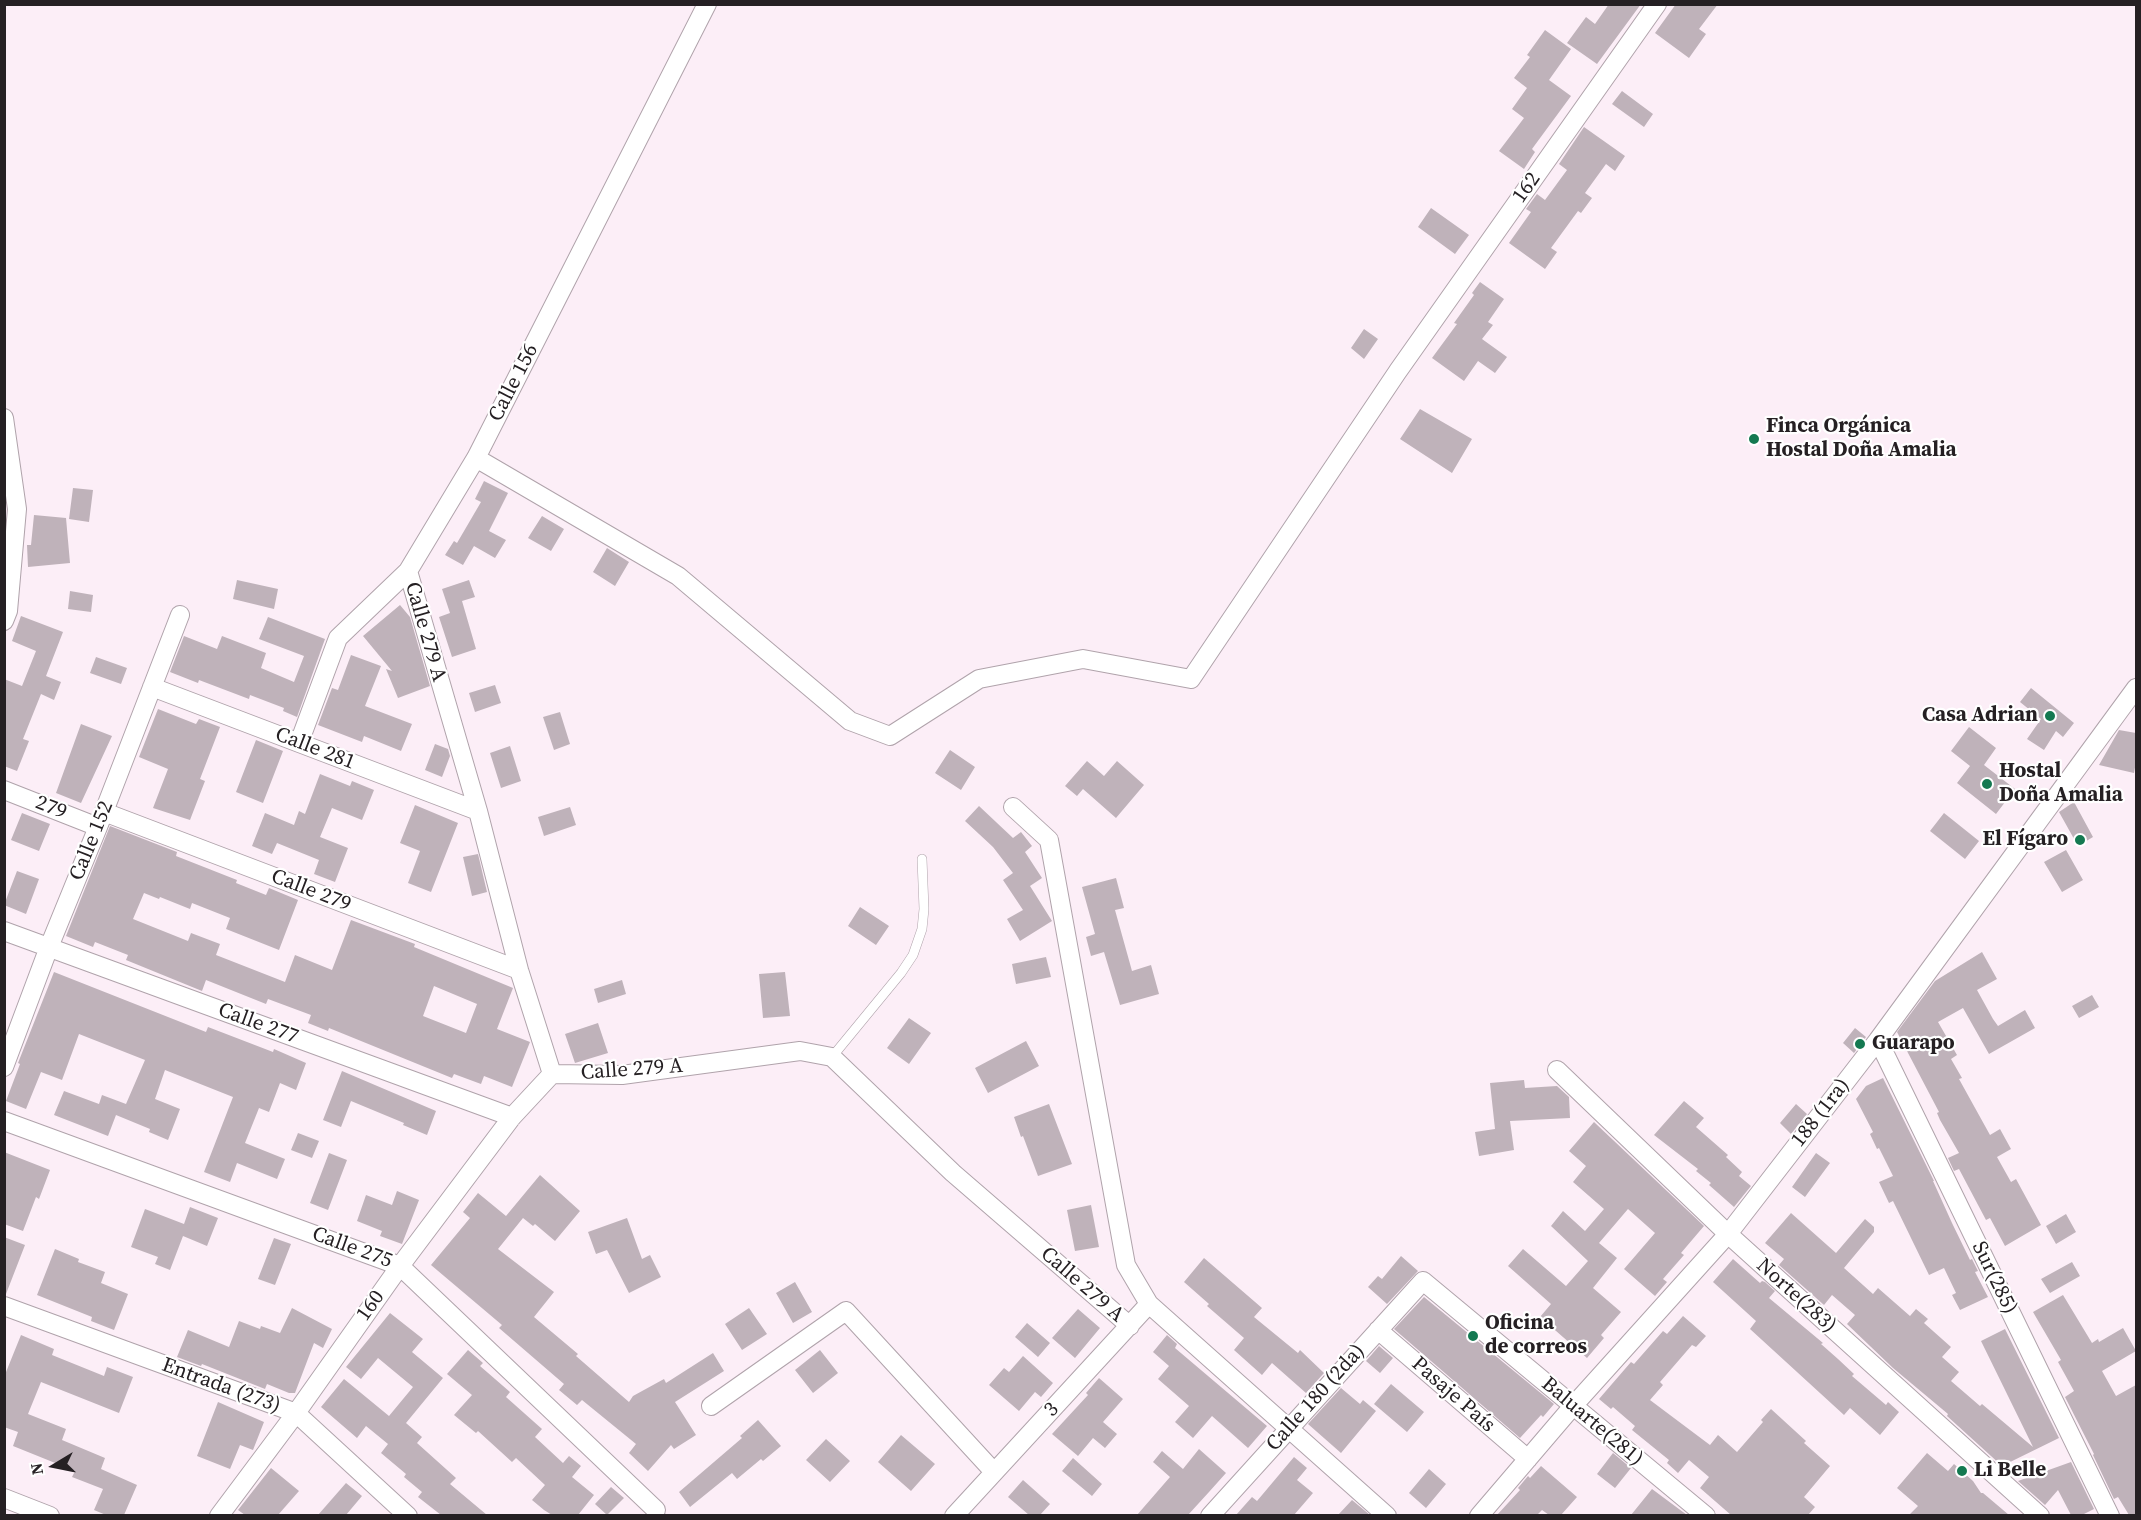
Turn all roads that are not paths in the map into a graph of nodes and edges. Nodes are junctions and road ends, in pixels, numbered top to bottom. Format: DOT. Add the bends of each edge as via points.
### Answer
graph roads {
  1 [pos="707,4"];
  2 [pos="1657,4"];
  3 [pos="4,418"];
  4 [pos="476,458"];
  5 [pos="408,571"];
  6 [pos="180,615"];
  7 [pos="4,621"];
  8 [pos="152,687"];
  9 [pos="2136,688"];
  10 [pos="299,743"];
  11 [pos="4,790"];
  12 [pos="1013,807"];
  13 [pos="478,811"];
  14 [pos="101,820"];
  15 [pos="922,859"];
  16 [pos="4,931"];
  17 [pos="49,947"];
  18 [pos="519,970"];
  19 [pos="1878,1040"];
  20 [pos="832,1058"];
  21 [pos="4,1067"];
  22 [pos="1557,1070"];
  23 [pos="552,1074"];
  24 [pos="513,1117"];
  25 [pos="4,1121"];
  26 [pos="1728,1234"];
  27 [pos="400,1266"];
  28 [pos="1423,1281"];
  29 [pos="1149,1304"];
  30 [pos="4,1306"];
  31 [pos="1130,1326"];
  32 [pos="1378,1330"];
  33 [pos="711,1406"];
  34 [pos="1573,1406"];
  35 [pos="296,1413"];
  36 [pos="1289,1428"];
  37 [pos="1528,1459"];
  38 [pos="994,1472"];
  39 [pos="4,1498"];
  40 [pos="656,1510"];
  41 [pos="50,1515"];
  42 [pos="219,1515"];
  43 [pos="408,1515"];
  44 [pos="954,1515"];
  45 [pos="1210,1515"];
  46 [pos="1387,1515"];
  47 [pos="1479,1515"];
  48 [pos="1706,1515"];
  49 [pos="2040,1515"];
  50 [pos="2110,1515"];
  1 -- 4 [label="street, Calle 156"];
  2 -- 4 [label="street, 162" via="1398,371 1191,679 1083,660 979,679 890,736 850,721 678,576"];
  3 -- 7 [label="street" via="17,508"];
  4 -- 5 [label="street, Calle 156"];
  5 -- 10 [label="street, Calle 156" via="338,638"];
  5 -- 13 [label="street, Calle 279 A"];
  6 -- 8 [label="street, Calle 152"];
  8 -- 10 [label="street, Calle 281"];
  8 -- 14 [label="street, Calle 152"];
  9 -- 19 [label="street, 188 (1ra)"];
  10 -- 13 [label="street, Calle 281"];
  11 -- 14 [label="street, 279"];
  12 -- 29 [label="street, Calle 279 A" via="1049,840 1126,1266"];
  13 -- 18 [label="street, Calle 279 A"];
  14 -- 17 [label="street, Calle 152"];
  14 -- 18 [label="street, Calle 279"];
  15 -- 20 [label="lane" via="924,909 913,955"];
  16 -- 17 [label="street, Calle 277"];
  17 -- 21 [label="street, Calle 152"];
  17 -- 24 [label="street, Calle 277"];
  18 -- 23 [label="street, Calle 279 A"];
  19 -- 26 [label="street, 188 (1ra)"];
  19 -- 50 [label="street, Sur(285)"];
  20 -- 23 [label="street, Calle 279 A" via="800,1050 622,1075"];
  20 -- 31 [label="street, Calle 279 A" via="953,1173"];
  22 -- 26 [label="street, Norte(283)"];
  23 -- 24 [label="street, 160"];
  24 -- 27 [label="street, 160"];
  25 -- 27 [label="street, Calle 275"];
  26 -- 34 [label="street, 188 (1ra)"];
  26 -- 49 [label="street, Norte(283)"];
  27 -- 35 [label="street, 160"];
  27 -- 40 [label="street, Calle 275"];
  28 -- 32 [label="street, Calle 180 (2da)"];
  28 -- 34 [label="street, Baluarte(281)"];
  29 -- 31 [label="street, 3"];
  29 -- 36 [label="street, Calle 279 A"];
  30 -- 35 [label="street, Entrada (273)"];
  31 -- 38 [label="street, 3"];
  32 -- 36 [label="street, Calle 180 (2da)"];
  32 -- 37 [label="street, Pasaje País"];
  33 -- 38 [label="street" via="846,1311"];
  34 -- 37 [label="street, 188 (1ra)"];
  34 -- 48 [label="street, Baluarte(281)"];
  35 -- 42 [label="street, 160"];
  35 -- 43 [label="street, Entrada (273)"];
  36 -- 45 [label="street, Calle 180 (2da)"];
  36 -- 46 [label="street, Calle 279 A"];
  37 -- 47 [label="street, 188 (1ra)"];
  38 -- 44 [label="street, 3"];
  39 -- 41 [label="street"];
}
